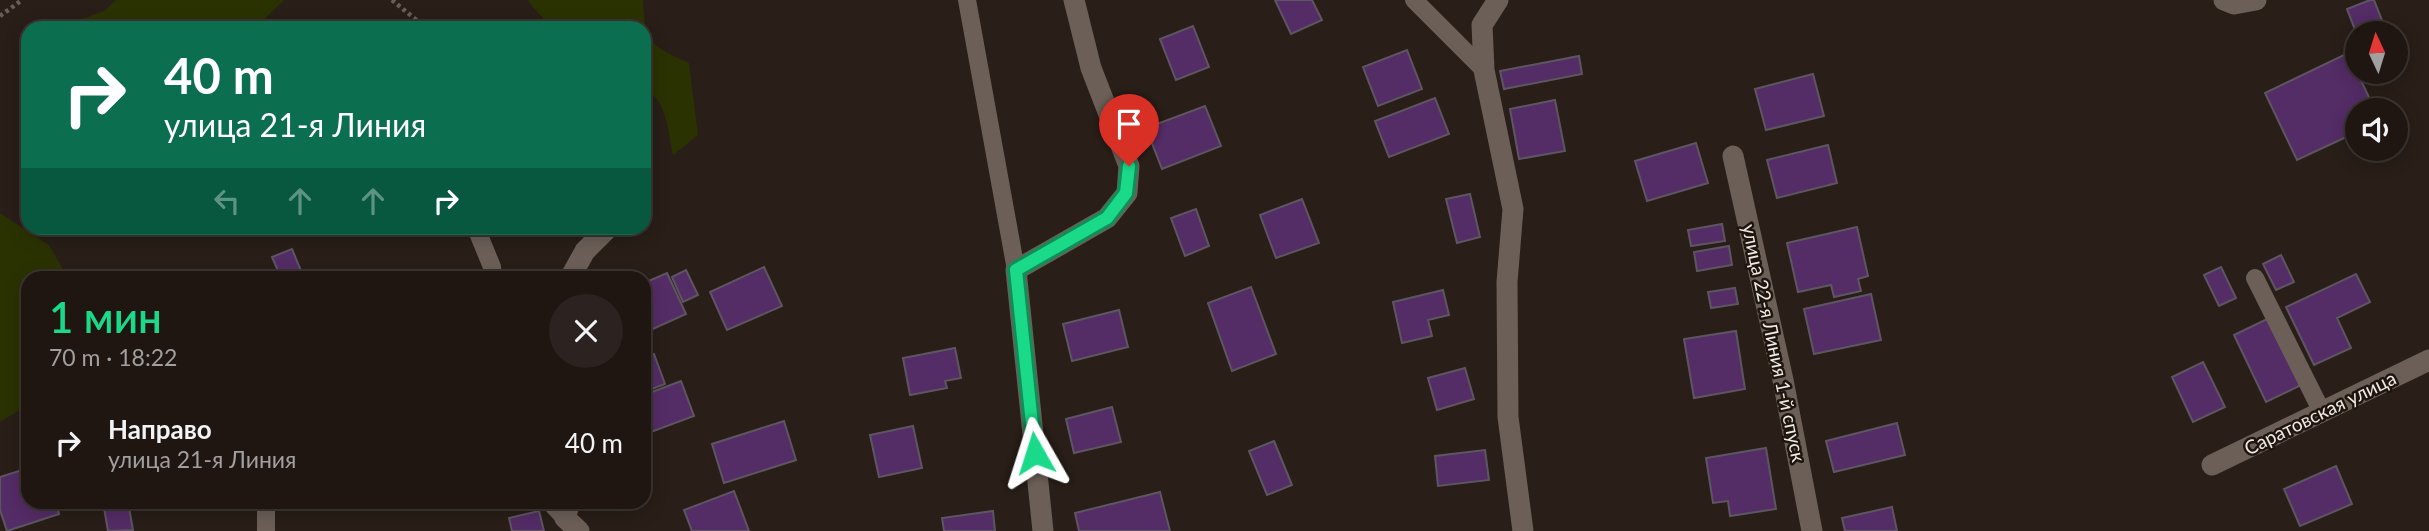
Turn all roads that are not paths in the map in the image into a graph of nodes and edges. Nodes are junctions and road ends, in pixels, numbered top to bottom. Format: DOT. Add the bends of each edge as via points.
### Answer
graph roads {
  1 [pos="968,0"];
  2 [pos="1074,0"];
  3 [pos="1414,0"];
  4 [pos="1498,0"];
  5 [pos="2256,0"];
  6 [pos="2229,2"];
  7 [pos="1484,70"];
  8 [pos="1733,156"];
  9 [pos="479,235"];
  10 [pos="601,235"];
  11 [pos="1016,270"];
  12 [pos="492,271"];
  13 [pos="574,271"];
  14 [pos="2255,278"];
  15 [pos="2429,360"];
  16 [pos="2322,412"];
  17 [pos="2212,465"];
  18 [pos="266,509"];
  19 [pos="266,531"];
  20 [pos="1043,531"];
  21 [pos="1523,531"];
  22 [pos="1812,531"];
  1 -- 11 [label="lane"];
  2 -- 11 [label="street" via="1091,68 1129,166 1126,193 1107,218"];
  3 -- 7 [label="lane"];
  4 -- 7 [label="street" via="1482,25"];
  5 -- 6 [label="street"];
  7 -- 21 [label="street" via="1513,209 1507,282 1508,418"];
  8 -- 22 [label="street, улица 22-я Линия 1-й спуск"];
  9 -- 12 [label="lane"];
  10 -- 13 [label="street"];
  11 -- 20 [label="street"];
  14 -- 16 [label="lane"];
  15 -- 16 [label="street, Саратовская улица"];
  16 -- 17 [label="street, Саратовская улица"];
  18 -- 19 [label="lane"];
}
